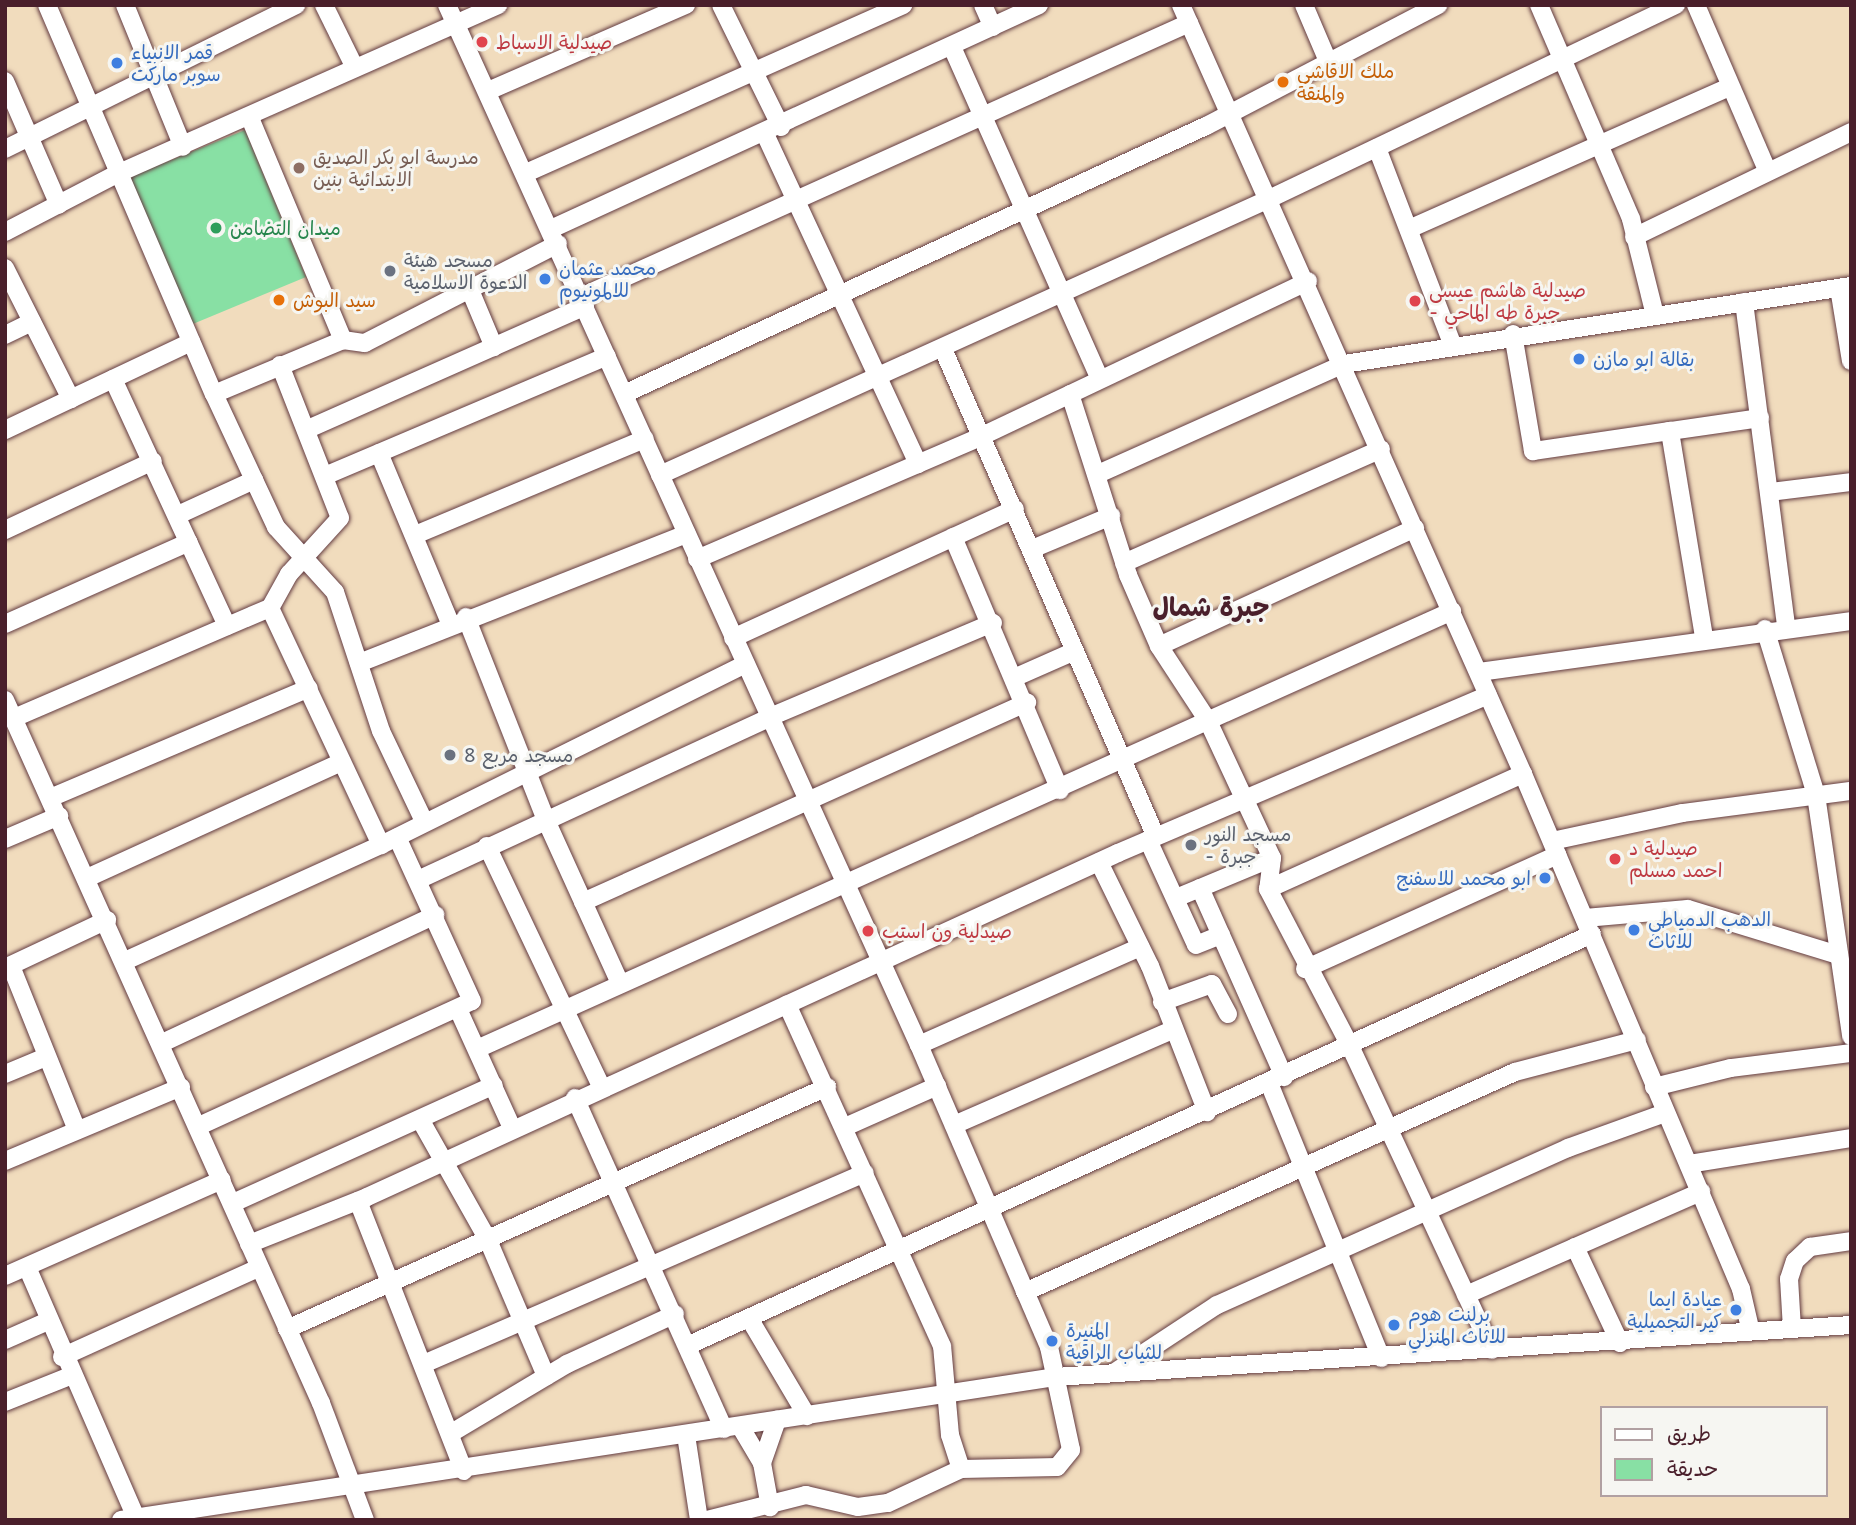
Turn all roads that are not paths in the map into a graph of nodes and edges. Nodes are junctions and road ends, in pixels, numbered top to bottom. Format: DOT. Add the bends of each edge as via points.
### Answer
graph roads {
  1 [pos="47,5"];
  2 [pos="125,5"];
  3 [pos="296,5"];
  4 [pos="324,5"];
  5 [pos="447,5"];
  6 [pos="498,5"];
  7 [pos="686,5"];
  8 [pos="721,5"];
  9 [pos="903,5"];
  10 [pos="983,5"];
  11 [pos="1039,5"];
  12 [pos="1181,5"];
  13 [pos="1304,5"];
  14 [pos="1438,5"];
  15 [pos="1539,5"];
  16 [pos="1676,5"];
  17 [pos="1696,5"];
  18 [pos="456,23"];
  19 [pos="1189,23"];
  20 [pos="993,27"];
  21 [pos="952,47"];
  22 [pos="1563,57"];
  23 [pos="1327,59"];
  24 [pos="355,68"];
  25 [pos="755,72"];
  26 [pos="153,79"];
  27 [pos="5,81"];
  28 [pos="1730,87"];
  29 [pos="488,91"];
  30 [pos="90,109"];
  31 [pos="1230,110"];
  32 [pos="984,116"];
  33 [pos="250,118"];
  34 [pos="773,131"];
  35 [pos="1851,132"];
  36 [pos="29,138"];
  37 [pos="1601,145"];
  38 [pos="183,147"];
  39 [pos="1377,148"];
  40 [pos="5,149"];
  41 [pos="1767,170"];
  42 [pos="119,173"];
  43 [pos="526,173"];
  44 [pos="1269,199"];
  45 [pos="796,203"];
  46 [pos="59,205"];
  47 [pos="1026,205"];
  48 [pos="1409,229"];
  49 [pos="6,230"];
  50 [pos="554,237"];
  51 [pos="1634,237"];
  52 [pos="5,268"];
  53 [pos="1308,281"];
  54 [pos="1845,287"];
  55 [pos="470,289"];
  56 [pos="839,292"];
  57 [pos="1063,293"];
  58 [pos="583,302"];
  59 [pos="1744,302"];
  60 [pos="1655,315"];
  61 [pos="33,322"];
  62 [pos="5,334"];
  63 [pos="1513,334"];
  64 [pos="344,340"];
  65 [pos="191,342"];
  66 [pos="1452,343"];
  67 [pos="494,347"];
  68 [pos="943,349"];
  69 [pos="607,356"];
  70 [pos="1851,360"];
  71 [pos="281,365"];
  72 [pos="1344,365"];
  73 [pos="880,378"];
  74 [pos="113,379"];
  75 [pos="1100,379"];
  76 [pos="214,394"];
  77 [pos="624,394"];
  78 [pos="1070,394"];
  79 [pos="71,399"];
  80 [pos="1760,418"];
  81 [pos="308,429"];
  82 [pos="5,430"];
  83 [pos="1670,431"];
  84 [pos="982,436"];
  85 [pos="645,439"];
  86 [pos="1381,449"];
  87 [pos="379,453"];
  88 [pos="153,461"];
  89 [pos="918,464"];
  90 [pos="1098,474"];
  91 [pos="327,475"];
  92 [pos="660,475"];
  93 [pos="254,480"];
  94 [pos="1851,482"];
  95 [pos="1770,492"];
  96 [pos="1015,509"];
  97 [pos="178,515"];
  98 [pos="1111,516"];
  99 [pos="1415,528"];
  100 [pos="5,530"];
  101 [pos="686,534"];
  102 [pos="415,535"];
  103 [pos="953,537"];
  104 [pos="189,542"];
  105 [pos="1032,549"];
  106 [pos="697,559"];
  107 [pos="306,561"];
  108 [pos="1124,563"];
  109 [pos="270,608"];
  110 [pos="1452,611"];
  111 [pos="458,620"];
  112 [pos="1851,621"];
  113 [pos="993,623"];
  114 [pos="5,624"];
  115 [pos="227,625"];
  116 [pos="1786,627"];
  117 [pos="1765,629"];
  118 [pos="1704,637"];
  119 [pos="733,638"];
  120 [pos="1159,646"];
  121 [pos="1075,651"];
  122 [pos="359,663"];
  123 [pos="746,664"];
  124 [pos="1479,672"];
  125 [pos="1016,677"];
  126 [pos="309,688"];
  127 [pos="1488,695"];
  128 [pos="5,700"];
  129 [pos="1027,702"];
  130 [pos="770,717"];
  131 [pos="14,718"];
  132 [pos="1208,721"];
  133 [pos="1122,761"];
  134 [pos="342,762"];
  135 [pos="529,768"];
  136 [pos="1523,774"];
  137 [pos="1060,790"];
  138 [pos="1851,791"];
  139 [pos="1816,795"];
  140 [pos="50,798"];
  141 [pos="807,800"];
  142 [pos="1244,802"];
  143 [pos="59,816"];
  144 [pos="545,818"];
  145 [pos="424,821"];
  146 [pos="1152,838"];
  147 [pos="5,839"];
  148 [pos="389,841"];
  149 [pos="487,846"];
  150 [pos="1555,848"];
  151 [pos="1272,858"];
  152 [pos="1099,862"];
  153 [pos="88,878"];
  154 [pos="418,880"];
  155 [pos="845,883"];
  156 [pos="1200,888"];
  157 [pos="1268,889"];
  158 [pos="1176,898"];
  159 [pos="583,902"];
  160 [pos="435,915"];
  161 [pos="107,920"];
  162 [pos="1589,926"];
  163 [pos="1221,935"];
  164 [pos="1140,947"];
  165 [pos="1843,960"];
  166 [pos="125,961"];
  167 [pos="880,962"];
  168 [pos="8,967"];
  169 [pos="1305,969"];
  170 [pos="620,983"];
  171 [pos="1162,1002"];
  172 [pos="787,1005"];
  173 [pos="458,1009"];
  174 [pos="565,1009"];
  175 [pos="1228,1014"];
  176 [pos="1172,1030"];
  177 [pos="1851,1036"];
  178 [pos="1637,1041"];
  179 [pos="162,1043"];
  180 [pos="919,1045"];
  181 [pos="1351,1048"];
  182 [pos="477,1049"];
  183 [pos="1851,1053"];
  184 [pos="46,1056"];
  185 [pos="5,1074"];
  186 [pos="1277,1080"];
  187 [pos="494,1085"];
  188 [pos="601,1086"];
  189 [pos="937,1086"];
  190 [pos="181,1087"];
  191 [pos="827,1087"];
  192 [pos="1654,1087"];
  193 [pos="575,1098"];
  194 [pos="1207,1112"];
  195 [pos="1665,1113"];
  196 [pos="421,1121"];
  197 [pos="954,1125"];
  198 [pos="199,1126"];
  199 [pos="510,1126"];
  200 [pos="845,1128"];
  201 [pos="1389,1129"];
  202 [pos="77,1130"];
  203 [pos="1851,1138"];
  204 [pos="440,1160"];
  205 [pos="5,1161"];
  206 [pos="1689,1164"];
  207 [pos="1305,1169"];
  208 [pos="865,1173"];
  209 [pos="222,1180"];
  210 [pos="614,1184"];
  211 [pos="1701,1192"];
  212 [pos="358,1201"];
  213 [pos="233,1203"];
  214 [pos="990,1209"];
  215 [pos="1425,1210"];
  216 [pos="488,1240"];
  217 [pos="1851,1241"];
  218 [pos="249,1244"];
  219 [pos="1575,1247"];
  220 [pos="1338,1250"];
  221 [pos="901,1251"];
  222 [pos="652,1264"];
  223 [pos="27,1267"];
  224 [pos="260,1267"];
  225 [pos="5,1276"];
  226 [pos="394,1282"];
  227 [pos="1025,1292"];
  228 [pos="1466,1295"];
  229 [pos="675,1314"];
  230 [pos="748,1318"];
  231 [pos="522,1320"];
  232 [pos="48,1321"];
  233 [pos="1851,1325"];
  234 [pos="1750,1328"];
  235 [pos="287,1329"];
  236 [pos="1793,1329"];
  237 [pos="5,1340"];
  238 [pos="1620,1343"];
  239 [pos="689,1345"];
  240 [pos="1492,1350"];
  241 [pos="62,1357"];
  242 [pos="1381,1358"];
  243 [pos="426,1363"];
  244 [pos="1115,1372"];
  245 [pos="70,1376"];
  246 [pos="545,1376"];
  247 [pos="1056,1377"];
  248 [pos="946,1393"];
  249 [pos="5,1402"];
  250 [pos="807,1416"];
  251 [pos="777,1420"];
  252 [pos="732,1428"];
  253 [pos="453,1432"];
  254 [pos="686,1435"];
  255 [pos="762,1463"];
  256 [pos="961,1469"];
  257 [pos="464,1471"];
  258 [pos="352,1489"];
  259 [pos="770,1507"];
  260 [pos="128,1519"];
  261 [pos="365,1520"];
  262 [pos="699,1520"];
  263 [pos="706,1520"];
  1 -- 30 [label="street"];
  2 -- 26 [label="street"];
  3 -- 26 [label="street"];
  4 -- 24 [label="street"];
  5 -- 18 [label="street"];
  6 -- 18 [label="street"];
  7 -- 29 [label="street"];
  8 -- 25 [label="street"];
  9 -- 25 [label="street"];
  10 -- 20 [label="street"];
  11 -- 20 [label="street"];
  12 -- 19 [label="street"];
  13 -- 23 [label="street"];
  14 -- 23 [label="street"];
  15 -- 22 [label="street"];
  16 -- 22 [label="street"];
  17 -- 28 [label="street"];
  18 -- 24 [label="street"];
  18 -- 29 [label="street"];
  19 -- 31 [label="street"];
  19 -- 32 [label="street"];
  20 -- 21 [label="street"];
  21 -- 32 [label="street"];
  21 -- 34 [label="street"];
  22 -- 37 [label="street"];
  22 -- 39 [label="street"];
  23 -- 31 [label="street"];
  24 -- 33 [label="street"];
  25 -- 34 [label="street"];
  25 -- 43 [label="street"];
  26 -- 30 [label="street"];
  26 -- 38 [label="street"];
  27 -- 36 [label="street"];
  28 -- 37 [label="street"];
  28 -- 41 [label="street"];
  29 -- 43 [label="street"];
  30 -- 36 [label="street"];
  30 -- 42 [label="street"];
  31 -- 44 [label="street"];
  31 -- 47 [label="street"];
  32 -- 45 [label="street"];
  32 -- 47 [label="street"];
  33 -- 38 [label="street"];
  33 -- 64 [label="street"];
  34 -- 45 [label="street"];
  34 -- 50 [label="street"];
  35 -- 41 [label="street"];
  36 -- 40 [label="street"];
  36 -- 46 [label="street"];
  37 -- 48 [label="street"];
  37 -- 51 [label="street"];
  38 -- 42 [label="street"];
  39 -- 44 [label="street"];
  39 -- 48 [label="street"];
  41 -- 51 [label="street"];
  42 -- 46 [label="street"];
  42 -- 65 [label="street"];
  43 -- 50 [label="street"];
  44 -- 53 [label="street"];
  44 -- 57 [label="street"];
  45 -- 56 [label="street"];
  45 -- 58 [label="street"];
  46 -- 49 [label="street"];
  47 -- 56 [label="street"];
  47 -- 57 [label="street"];
  48 -- 66 [label="street"];
  50 -- 55 [label="street"];
  50 -- 58 [label="street"];
  51 -- 60 [label="street"];
  52 -- 61 [label="street"];
  53 -- 72 [label="street"];
  53 -- 75 [label="street"];
  54 -- 59 [label="street"];
  54 -- 70 [label="street"];
  55 -- 64 [label="street" via="365,343"];
  55 -- 67 [label="street"];
  56 -- 73 [label="street"];
  56 -- 77 [label="street"];
  57 -- 68 [label="street"];
  57 -- 75 [label="street"];
  58 -- 67 [label="street"];
  58 -- 69 [label="street"];
  59 -- 60 [label="street"];
  59 -- 80 [label="street"];
  60 -- 63 [label="street"];
  61 -- 62 [label="street"];
  61 -- 79 [label="street"];
  63 -- 66 [label="street"];
  63 -- 83 [label="street" via="1533,451"];
  64 -- 71 [label="street"];
  65 -- 74 [label="street"];
  65 -- 76 [label="street"];
  66 -- 72 [label="street"];
  67 -- 81 [label="street"];
  68 -- 73 [label="street"];
  68 -- 84 [label="street"];
  69 -- 77 [label="street"];
  69 -- 87 [label="street"];
  71 -- 76 [label="street"];
  71 -- 81 [label="street"];
  72 -- 86 [label="street"];
  72 -- 90 [label="street"];
  73 -- 89 [label="street"];
  73 -- 92 [label="street"];
  74 -- 79 [label="street"];
  74 -- 88 [label="street"];
  75 -- 78 [label="street"];
  76 -- 93 [label="street"];
  77 -- 85 [label="street"];
  78 -- 84 [label="street"];
  78 -- 90 [label="street"];
  79 -- 82 [label="street"];
  80 -- 83 [label="street"];
  80 -- 95 [label="street"];
  81 -- 91 [label="street"];
  83 -- 118 [label="street"];
  84 -- 89 [label="street"];
  84 -- 96 [label="street"];
  85 -- 92 [label="street"];
  85 -- 102 [label="street"];
  86 -- 99 [label="street"];
  86 -- 108 [label="street"];
  87 -- 91 [label="street"];
  87 -- 102 [label="street"];
  88 -- 97 [label="street"];
  88 -- 100 [label="street"];
  89 -- 106 [label="street"];
  90 -- 98 [label="street"];
  91 -- 107 [label="street" via="338,527"];
  92 -- 101 [label="street"];
  93 -- 97 [label="street"];
  93 -- 107 [label="street" via="276,527"];
  94 -- 95 [label="street"];
  95 -- 116 [label="street"];
  96 -- 103 [label="street"];
  96 -- 105 [label="street"];
  97 -- 104 [label="street"];
  98 -- 105 [label="street"];
  98 -- 108 [label="street"];
  99 -- 110 [label="street"];
  99 -- 120 [label="street"];
  101 -- 106 [label="street"];
  101 -- 111 [label="street"];
  102 -- 111 [label="street"];
  103 -- 113 [label="street"];
  103 -- 119 [label="street"];
  104 -- 114 [label="street"];
  104 -- 115 [label="street"];
  105 -- 121 [label="street"];
  106 -- 119 [label="street"];
  107 -- 109 [label="street" via="271,598"];
  107 -- 122 [label="street" via="335,592"];
  108 -- 120 [label="street"];
  109 -- 115 [label="street"];
  109 -- 126 [label="street"];
  110 -- 124 [label="street"];
  110 -- 132 [label="street"];
  111 -- 122 [label="street"];
  111 -- 135 [label="street"];
  112 -- 116 [label="street"];
  113 -- 125 [label="street"];
  113 -- 130 [label="street"];
  115 -- 131 [label="street"];
  116 -- 117 [label="street"];
  117 -- 118 [label="street"];
  117 -- 139 [label="street"];
  118 -- 124 [label="street"];
  119 -- 123 [label="street"];
  120 -- 132 [label="street"];
  121 -- 125 [label="street"];
  121 -- 133 [label="street"];
  122 -- 145 [label="street" via="381,731"];
  123 -- 130 [label="street"];
  123 -- 135 [label="street"];
  124 -- 127 [label="street"];
  125 -- 129 [label="street"];
  126 -- 134 [label="street"];
  126 -- 140 [label="street"];
  127 -- 136 [label="street"];
  127 -- 142 [label="street"];
  128 -- 131 [label="street"];
  129 -- 137 [label="street"];
  129 -- 141 [label="street"];
  130 -- 141 [label="street"];
  130 -- 144 [label="street"];
  131 -- 140 [label="street"];
  132 -- 133 [label="street"];
  132 -- 142 [label="street"];
  133 -- 137 [label="street"];
  133 -- 146 [label="street"];
  134 -- 148 [label="street"];
  134 -- 153 [label="street"];
  135 -- 144 [label="street"];
  135 -- 145 [label="street"];
  136 -- 150 [label="street"];
  136 -- 157 [label="street"];
  137 -- 155 [label="street"];
  138 -- 139 [label="street"];
  139 -- 150 [label="street"];
  139 -- 165 [label="street"];
  140 -- 143 [label="street"];
  141 -- 155 [label="street"];
  141 -- 159 [label="street"];
  142 -- 146 [label="street"];
  142 -- 151 [label="street"];
  143 -- 147 [label="street"];
  143 -- 153 [label="street"];
  144 -- 149 [label="street"];
  144 -- 159 [label="street"];
  145 -- 148 [label="street"];
  146 -- 152 [label="street"];
  146 -- 158 [label="street"];
  148 -- 154 [label="street"];
  148 -- 166 [label="street"];
  149 -- 154 [label="street"];
  149 -- 174 [label="street"];
  150 -- 162 [label="street"];
  150 -- 169 [label="street"];
  151 -- 156 [label="street"];
  151 -- 157 [label="street"];
  152 -- 164 [label="street"];
  152 -- 167 [label="street"];
  153 -- 161 [label="street"];
  154 -- 160 [label="street"];
  155 -- 167 [label="street"];
  155 -- 170 [label="street"];
  156 -- 158 [label="street"];
  156 -- 163 [label="street"];
  157 -- 169 [label="street"];
  158 -- 163 [label="street" via="1196,945"];
  159 -- 170 [label="street"];
  160 -- 173 [label="street" via="473,996"];
  160 -- 179 [label="street"];
  161 -- 166 [label="street"];
  161 -- 168 [label="street"];
  162 -- 165 [label="street" via="1688,909"];
  162 -- 178 [label="street"];
  162 -- 181 [label="street"];
  163 -- 186 [label="street"];
  164 -- 171 [label="street"];
  164 -- 180 [label="street"];
  165 -- 177 [label="street"];
  166 -- 179 [label="street"];
  167 -- 172 [label="street"];
  167 -- 180 [label="street"];
  168 -- 184 [label="street"];
  169 -- 181 [label="street"];
  170 -- 174 [label="street"];
  171 -- 175 [label="street" via="1212,984"];
  171 -- 176 [label="street"];
  172 -- 188 [label="street"];
  172 -- 191 [label="street"];
  173 -- 182 [label="street"];
  173 -- 198 [label="street"];
  174 -- 182 [label="street"];
  174 -- 188 [label="street"];
  176 -- 194 [label="street"];
  176 -- 197 [label="street"];
  178 -- 192 [label="street"];
  178 -- 201 [label="street" via="1534,1065"];
  179 -- 190 [label="street"];
  180 -- 189 [label="street"];
  181 -- 186 [label="street"];
  181 -- 201 [label="street"];
  182 -- 187 [label="street"];
  183 -- 192 [label="street" via="1731,1068"];
  184 -- 185 [label="street"];
  184 -- 202 [label="street"];
  186 -- 194 [label="street"];
  186 -- 207 [label="street"];
  187 -- 196 [label="street"];
  187 -- 199 [label="street"];
  188 -- 193 [label="street"];
  189 -- 197 [label="street"];
  189 -- 200 [label="street"];
  190 -- 198 [label="street"];
  190 -- 202 [label="street"];
  191 -- 200 [label="street"];
  191 -- 210 [label="street"];
  192 -- 195 [label="street"];
  193 -- 199 [label="street"];
  193 -- 210 [label="street"];
  194 -- 214 [label="street"];
  195 -- 206 [label="street"];
  195 -- 215 [label="street"];
  196 -- 204 [label="street"];
  196 -- 213 [label="street"];
  197 -- 214 [label="street"];
  198 -- 209 [label="street"];
  199 -- 204 [label="street"];
  200 -- 208 [label="street"];
  201 -- 207 [label="street"];
  201 -- 215 [label="street"];
  202 -- 205 [label="street"];
  203 -- 206 [label="street"];
  204 -- 212 [label="street"];
  204 -- 216 [label="street"];
  206 -- 211 [label="street"];
  207 -- 220 [label="street"];
  207 -- 227 [label="street"];
  208 -- 221 [label="street"];
  208 -- 222 [label="street"];
  209 -- 213 [label="street"];
  209 -- 223 [label="street"];
  210 -- 216 [label="street"];
  210 -- 222 [label="street"];
  211 -- 219 [label="street"];
  211 -- 234 [label="street"];
  212 -- 218 [label="street"];
  212 -- 226 [label="street"];
  213 -- 218 [label="street"];
  214 -- 221 [label="street"];
  214 -- 227 [label="street"];
  215 -- 220 [label="street"];
  215 -- 228 [label="street"];
  216 -- 226 [label="street"];
  216 -- 231 [label="street"];
  217 -- 236 [label="street" via="1810,1247 1795,1261 1789,1279"];
  218 -- 224 [label="street"];
  219 -- 228 [label="street"];
  219 -- 238 [label="street"];
  220 -- 242 [label="street"];
  220 -- 244 [label="street" via="1217,1304"];
  221 -- 230 [label="street"];
  221 -- 248 [label="street" via="942,1346"];
  222 -- 229 [label="street"];
  222 -- 231 [label="street"];
  223 -- 225 [label="street"];
  223 -- 232 [label="street"];
  224 -- 235 [label="street"];
  224 -- 241 [label="street"];
  226 -- 235 [label="street"];
  226 -- 243 [label="street"];
  227 -- 247 [label="street"];
  228 -- 240 [label="street"];
  229 -- 239 [label="street"];
  229 -- 246 [label="street"];
  230 -- 239 [label="street"];
  230 -- 250 [label="street"];
  231 -- 243 [label="street"];
  231 -- 246 [label="street"];
  232 -- 237 [label="street"];
  232 -- 241 [label="street"];
  233 -- 236 [label="street"];
  234 -- 236 [label="street"];
  234 -- 238 [label="street"];
  235 -- 258 [label="street"];
  238 -- 240 [label="street"];
  239 -- 252 [label="street"];
  240 -- 242 [label="street"];
  241 -- 245 [label="street"];
  242 -- 244 [label="street"];
  243 -- 253 [label="street"];
  244 -- 247 [label="street"];
  245 -- 249 [label="street"];
  245 -- 260 [label="street"];
  246 -- 253 [label="street"];
  247 -- 248 [label="street"];
  247 -- 256 [label="street" via="1071,1450 1066,1459 1043,1469"];
  248 -- 250 [label="street"];
  248 -- 256 [label="street"];
  250 -- 251 [label="street"];
  251 -- 252 [label="street"];
  251 -- 255 [label="street"];
  252 -- 254 [label="street"];
  252 -- 255 [label="street"];
  253 -- 257 [label="street"];
  254 -- 257 [label="street"];
  254 -- 262 [label="street"];
  255 -- 259 [label="street"];
  256 -- 259 [label="street" via="888,1503 858,1507 806,1495"];
  257 -- 258 [label="street"];
  258 -- 260 [label="street"];
  258 -- 261 [label="street"];
  259 -- 263 [label="street"];
}
